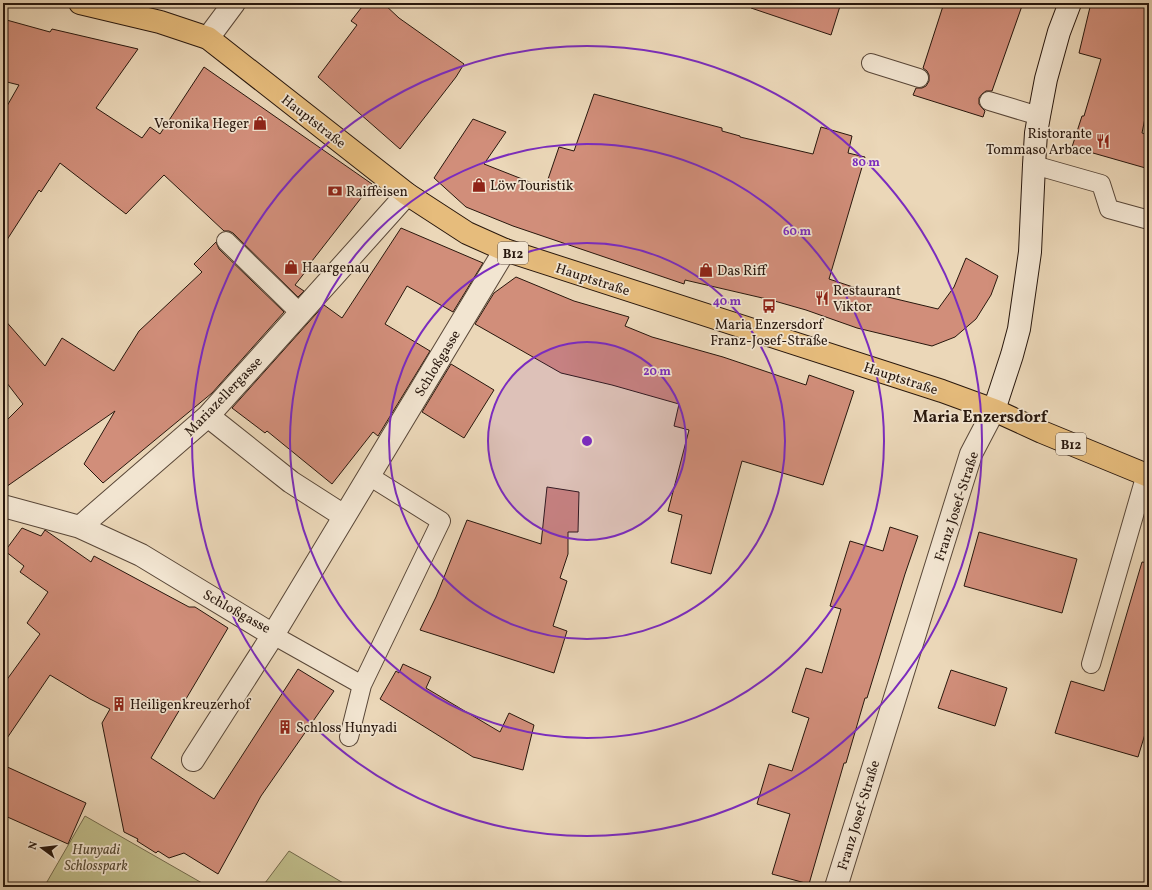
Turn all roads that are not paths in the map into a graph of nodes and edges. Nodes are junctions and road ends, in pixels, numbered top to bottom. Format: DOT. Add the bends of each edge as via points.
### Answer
graph roads {
  1 [pos="80,3"];
  2 [pos="234,3"];
  3 [pos="1070,3"];
  4 [pos="208,38"];
  5 [pos="871,63"];
  6 [pos="919,78"];
  7 [pos="989,101"];
  8 [pos="1039,116"];
  9 [pos="1034,165"];
  10 [pos="407,194"];
  11 [pos="1149,220"];
  12 [pos="226,241"];
  13 [pos="505,250"];
  14 [pos="300,313"];
  15 [pos="994,410"];
  16 [pos="208,416"];
  17 [pos="1148,475"];
  18 [pos="369,476"];
  19 [pos="3,506"];
  20 [pos="344,516"];
  21 [pos="80,526"];
  22 [pos="273,635"];
  23 [pos="1091,664"];
  24 [pos="362,685"];
  25 [pos="350,737"];
  26 [pos="193,760"];
  27 [pos="836,887"];
  1 -- 4 [label="main road, Hauptstraße / B12" via="160,22"];
  2 -- 4 [label="street"];
  3 -- 8 [label="street, Franz Josef-Straße" via="1046,79"];
  4 -- 10 [label="main road, Hauptstraße / B12"];
  5 -- 6 [label="lane"];
  7 -- 8 [label="lane"];
  8 -- 9 [label="street, Franz Josef-Straße"];
  9 -- 11 [label="lane" via="1101,184 1109,209"];
  9 -- 15 [label="street, Franz Josef-Straße" via="1030,252 1019,329"];
  10 -- 13 [label="main road, Hauptstraße / B12" via="467,232"];
  10 -- 14 [label="street, Mariazellergasse"];
  12 -- 14 [label="lane"];
  13 -- 15 [label="main road, Hauptstraße / B12"];
  13 -- 18 [label="street, Schloßgasse"];
  14 -- 16 [label="street, Mariazellergasse"];
  15 -- 17 [label="main road, Hauptstraße / B12"];
  15 -- 27 [label="street, Franz Josef-Straße" via="970,454"];
  16 -- 20 [label="street" via="291,482"];
  16 -- 21 [label="street, Mariazellergasse"];
  17 -- 23 [label="lane"];
  18 -- 20 [label="street, Schloßgasse"];
  18 -- 24 [label="lane" via="441,522"];
  19 -- 21 [label="street"];
  20 -- 22 [label="street, Schloßgasse"];
  21 -- 22 [label="street, Schloßgasse" via="141,555"];
  22 -- 24 [label="lane"];
  22 -- 26 [label="street"];
  24 -- 25 [label="lane"];
}
